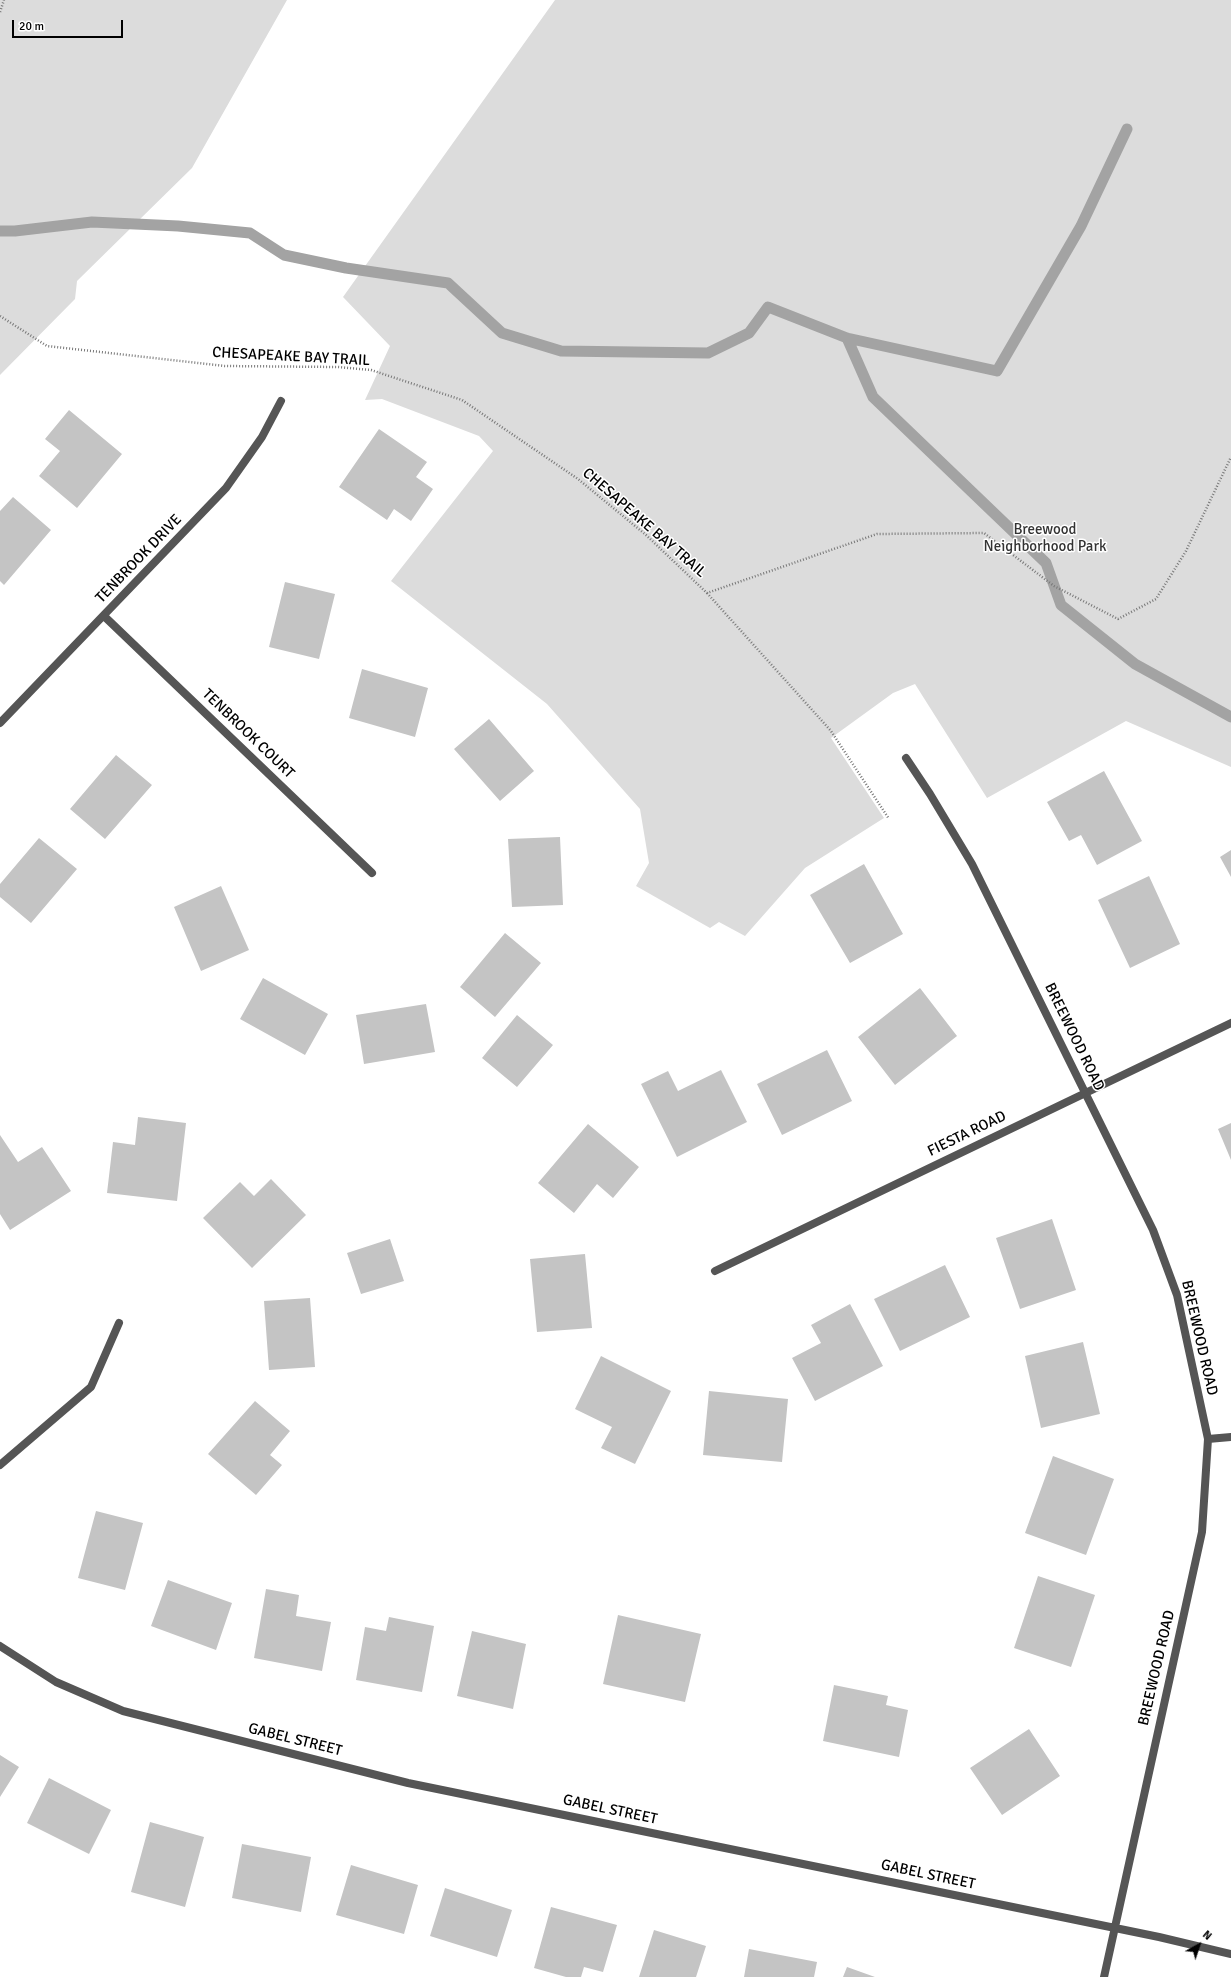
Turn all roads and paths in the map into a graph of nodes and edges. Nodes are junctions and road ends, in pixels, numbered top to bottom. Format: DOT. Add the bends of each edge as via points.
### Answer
graph roads {
  1 [pos="4,0"];
  2 [pos="0,12"];
  3 [pos="0,316"];
  4 [pos="281,401"];
  5 [pos="1231,457"];
  6 [pos="707,593"];
  7 [pos="104,616"];
  8 [pos="0,723"];
  9 [pos="906,758"];
  10 [pos="889,819"];
  11 [pos="372,873"];
  12 [pos="1231,1023"];
  13 [pos="1087,1093"];
  14 [pos="715,1271"];
  15 [pos="119,1324"];
  16 [pos="1231,1437"];
  17 [pos="1208,1439"];
  18 [pos="0,1465"];
  19 [pos="0,1646"];
  20 [pos="1114,1928"];
  21 [pos="1231,1954"];
  22 [pos="1104,1977"];
  1 -- 2 [label="path"];
  3 -- 6 [label="path, CHESAPEAKE BAY TRAIL" via="47,346 225,366 338,367 371,370 462,400 578,479 646,535"];
  4 -- 7 [label="street, TENBROOK DRIVE" via="262,437 226,488"];
  5 -- 6 [label="path, CHESAPEAKE BAY TRAIL" via="1186,551 1156,599 1118,619 1054,586 984,533 876,534"];
  6 -- 10 [label="path" via="831,732"];
  7 -- 8 [label="street, TENBROOK DRIVE"];
  7 -- 11 [label="street, TENBROOK COURT"];
  9 -- 13 [label="street, BREEWOOD ROAD" via="972,864"];
  12 -- 13 [label="street, FIESTA ROAD"];
  13 -- 14 [label="street, FIESTA ROAD"];
  13 -- 17 [label="street, BREEWOOD ROAD" via="1153,1230 1177,1295"];
  15 -- 18 [label="street" via="91,1387"];
  16 -- 17 [label="street"];
  17 -- 20 [label="street, BREEWOOD ROAD" via="1202,1532"];
  19 -- 20 [label="street, GABEL STREET" via="56,1682 123,1711 408,1783"];
  20 -- 21 [label="street, GABEL STREET"];
  20 -- 22 [label="street, BREEWOOD ROAD"];
}
